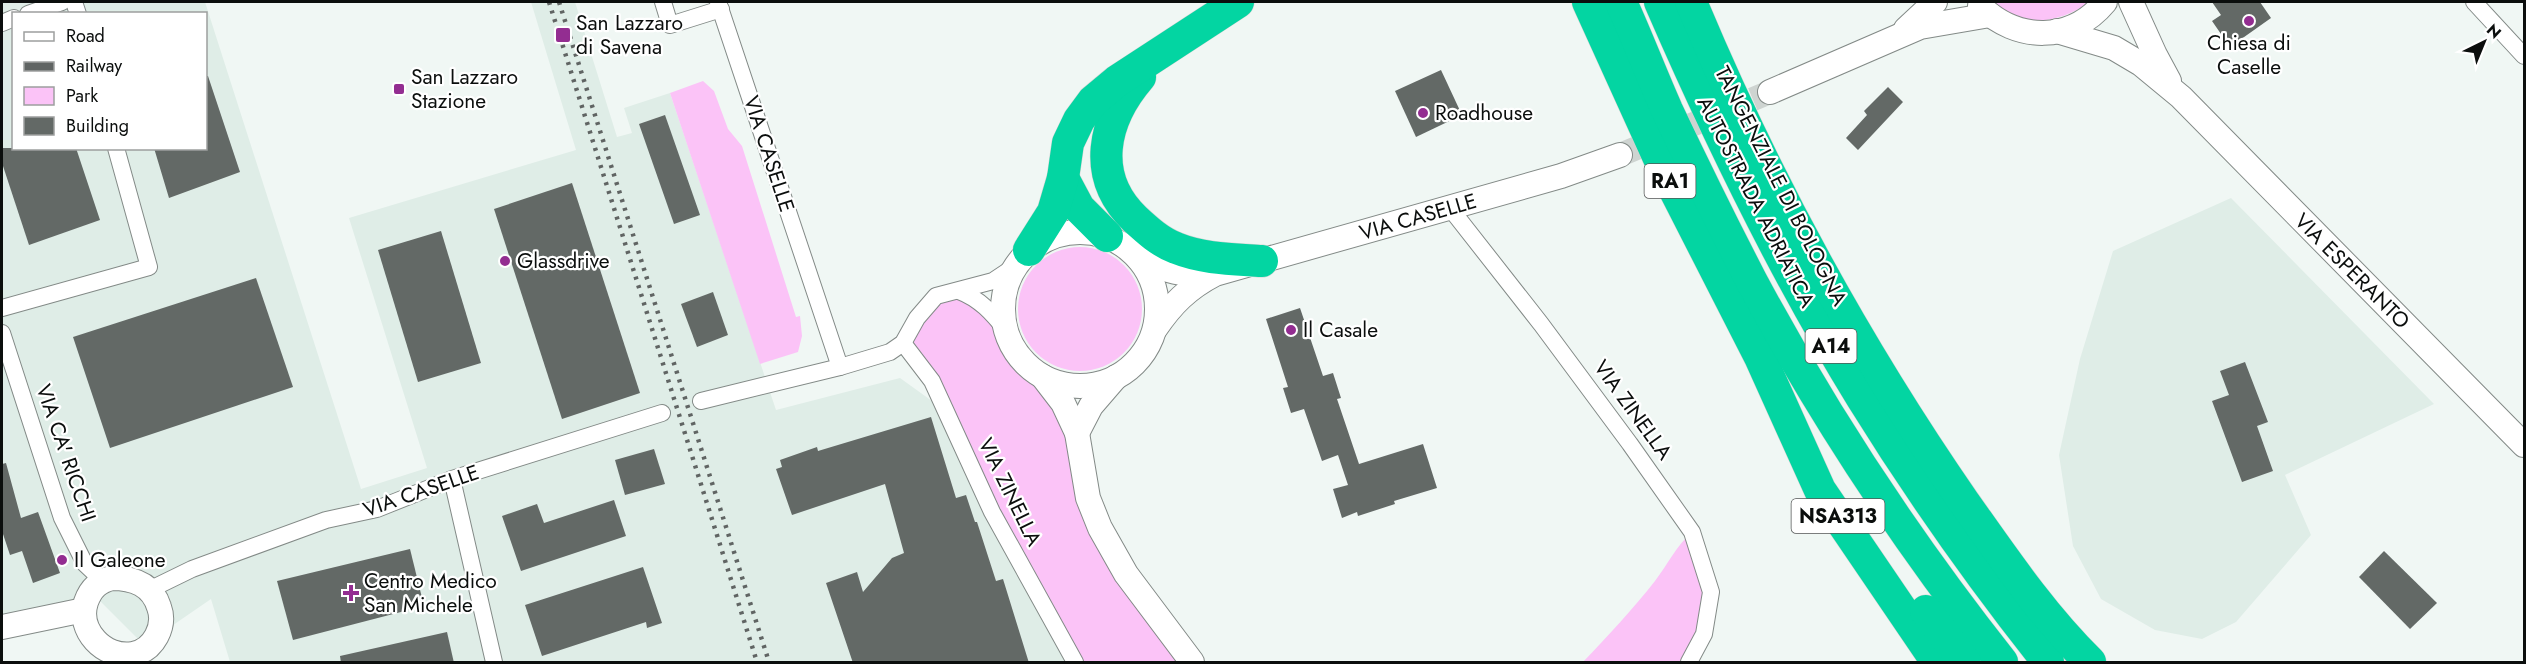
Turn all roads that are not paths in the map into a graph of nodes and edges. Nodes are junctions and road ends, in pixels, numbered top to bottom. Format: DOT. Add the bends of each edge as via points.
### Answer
graph roads {
  1 [pos="62,2"];
  2 [pos="663,2"];
  3 [pos="1238,2"];
  4 [pos="1565,2"];
  5 [pos="1588,2"];
  6 [pos="1621,2"];
  7 [pos="1660,2"];
  8 [pos="1691,2"];
  9 [pos="1712,2"];
  10 [pos="1935,2"];
  11 [pos="2105,2"];
  12 [pos="2131,2"];
  13 [pos="2474,2"];
  14 [pos="719,5"];
  15 [pos="1983,8"];
  16 [pos="34,12"];
  17 [pos="2057,31"];
  18 [pos="1900,34"];
  19 [pos="1170,46"];
  20 [pos="2524,56"];
  21 [pos="1770,92"];
  22 [pos="2181,98"];
  23 [pos="117,150"];
  24 [pos="1620,155"];
  25 [pos="1761,155"];
  26 [pos="1063,178"];
  27 [pos="1676,194"];
  28 [pos="1450,208"];
  29 [pos="1107,236"];
  30 [pos="1022,259"];
  31 [pos="1139,259"];
  32 [pos="1262,261"];
  33 [pos="1215,274"];
  34 [pos="959,291"];
  35 [pos="2,308"];
  36 [pos="1155,329"];
  37 [pos="1006,330"];
  38 [pos="2,333"];
  39 [pos="903,343"];
  40 [pos="1760,357"];
  41 [pos="840,367"];
  42 [pos="1042,377"];
  43 [pos="1116,377"];
  44 [pos="701,401"];
  45 [pos="662,413"];
  46 [pos="1077,434"];
  47 [pos="2524,444"];
  48 [pos="452,479"];
  49 [pos="102,580"];
  50 [pos="151,589"];
  51 [pos="84,610"];
  52 [pos="2,627"];
  53 [pos="103,653"];
  54 [pos="131,658"];
  55 [pos="494,663"];
  56 [pos="1075,663"];
  57 [pos="1192,663"];
  58 [pos="1689,663"];
  59 [pos="1937,663"];
  60 [pos="1965,663"];
  61 [pos="2002,663"];
  62 [pos="2048,663"];
  63 [pos="2090,663"];
  1 -- 16 [label="street"];
  2 -- 14 [label="street, VIA CASELLE" via="670,25"];
  3 -- 19 [label="highway"];
  4 -- 27 [label="highway" via="1638,153"];
  5 -- 27 [label="highway, RA1"];
  6 -- 61 [label="highway, AUTOSTRADA ADRIATICA / A14" via="1667,109 1785,340 1912,543"];
  7 -- 62 [label="highway, AUTOSTRADA ADRIATICA / A14" via="1723,142 1835,353 1955,539"];
  8 -- 25 [label="highway, TANGENZIALE DI BOLOGNA"];
  9 -- 25 [label="highway" via="1749,95"];
  10 -- 18 [label="main road"];
  11 -- 17 [label="main road" via="2085,20"];
  12 -- 22 [label="main road, VIA ESPERANTO" via="2155,56"];
  13 -- 20 [label="street"];
  14 -- 41 [label="street, VIA CASELLE"];
  15 -- 17 [label="main road" via="1999,23 2020,30"];
  15 -- 18 [label="main road"];
  17 -- 22 [label="main road, VIA ESPERANTO" via="2114,48 2141,64"];
  18 -- 21 [label="main road"];
  19 -- 26 [label="highway" via="1094,101 1068,143"];
  19 -- 32 [label="highway" via="1122,99 1113,119 1106,154 1113,187 1127,212 1149,233 1174,248 1214,257"];
  22 -- 47 [label="main road, VIA ESPERANTO"];
  23 -- 35 [label="street" via="149,267"];
  24 -- 28 [label="main road, VIA CASELLE"];
  25 -- 63 [label="highway, TANGENZIALE DI BOLOGNA" via="1813,255 1905,412 1991,540"];
  26 -- 29 [label="highway" via="1078,208"];
  26 -- 30 [label="highway" via="1053,212"];
  27 -- 40 [label="highway, RA1"];
  28 -- 32 [label="main road, VIA CASELLE"];
  28 -- 58 [label="street, VIA ZINELLA" via="1541,324 1692,532 1711,592 1704,634"];
  29 -- 30 [label="main road, VIA CASELLE" via="1078,231 1050,237"];
  29 -- 31 [label="main road, VIA CASELLE"];
  30 -- 34 [label="street, VIA CASELLE" via="993,281"];
  30 -- 37 [label="main road, VIA CASELLE" via="1002,297"];
  31 -- 33 [label="main road, VIA CASELLE" via="1167,272"];
  31 -- 36 [label="main road, VIA CASELLE" via="1152,282 1157,307"];
  32 -- 33 [label="main road, VIA CASELLE"];
  33 -- 36 [label="main road, VIA CASELLE" via="1173,303"];
  34 -- 37 [label="street, VIA CASELLE" via="982,303"];
  34 -- 39 [label="street, VIA CASELLE" via="936,297 927,304"];
  36 -- 43 [label="main road, VIA CASELLE" via="1134,364"];
  37 -- 42 [label="main road, VIA CASELLE" via="1014,350"];
  38 -- 49 [label="street, VIA CA' RICCHI" via="62,519 85,564"];
  39 -- 41 [label="street" via="890,352"];
  39 -- 56 [label="street, VIA ZINELLA" via="932,381 992,512"];
  40 -- 59 [label="highway, NSA313" via="1820,490"];
  40 -- 60 [label="highway, RA1" via="1835,478"];
  41 -- 44 [label="street"];
  42 -- 43 [label="main road, VIA CASELLE" via="1079,387"];
  42 -- 46 [label="main road, VIA CASELLE" via="1063,403"];
  43 -- 46 [label="main road, VIA CASELLE" via="1090,406"];
  45 -- 48 [label="street, VIA CASELLE"];
  46 -- 57 [label="main road" via="1088,498 1100,528 1126,574"];
  48 -- 50 [label="street, VIA CASELLE" via="377,509 326,520 192,569"];
  48 -- 55 [label="street"];
  49 -- 50 [label="main road" via="124,578"];
  49 -- 51 [label="main road" via="91,590"];
  50 -- 54 [label="main road" via="162,621 150,645"];
  51 -- 52 [label="main road"];
  51 -- 53 [label="main road" via="87,632"];
  53 -- 54 [label="main road"];
}
